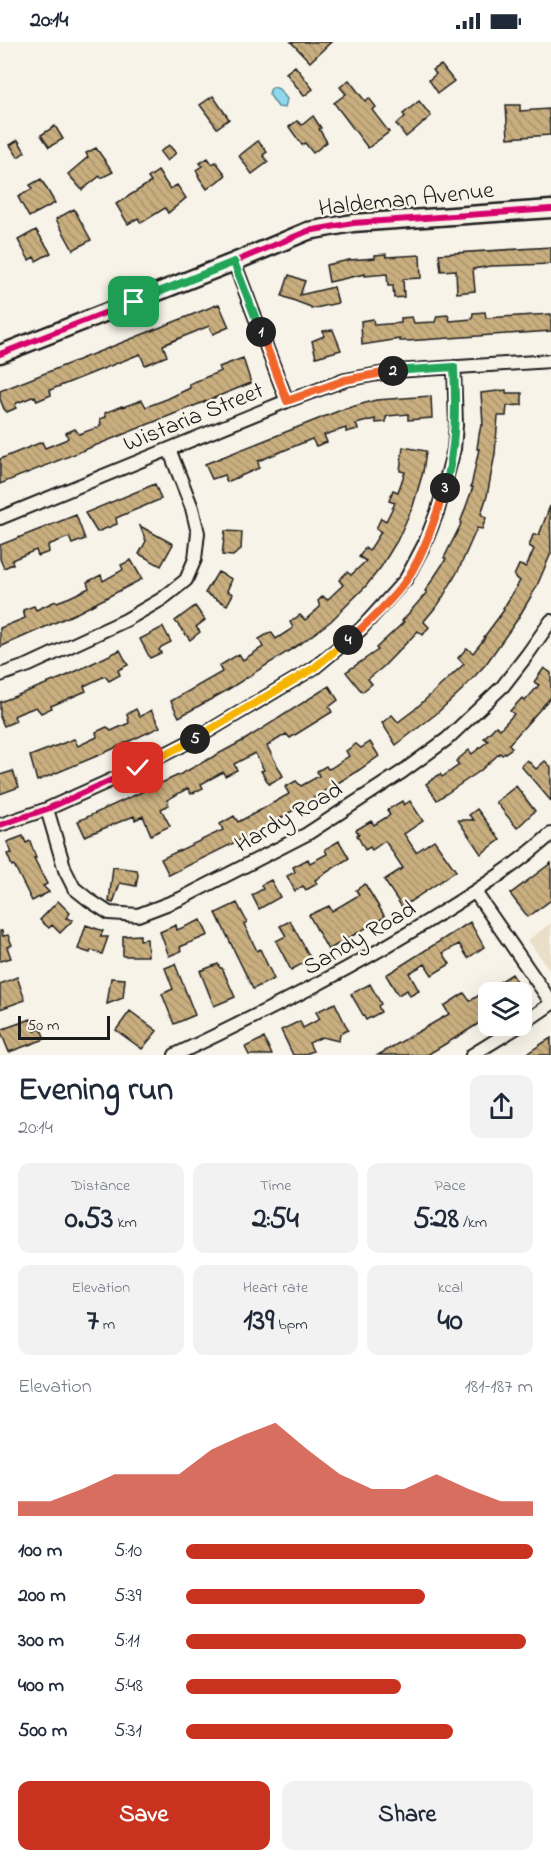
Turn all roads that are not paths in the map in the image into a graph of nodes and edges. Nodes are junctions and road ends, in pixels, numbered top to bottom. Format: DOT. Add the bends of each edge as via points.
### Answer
graph roads {
  1 [pos="551,209"];
  2 [pos="234,262"];
  3 [pos="0,354"];
  4 [pos="551,361"];
  5 [pos="454,367"];
  6 [pos="287,401"];
  7 [pos="168,449"];
  8 [pos="0,518"];
  9 [pos="551,621"];
  10 [pos="0,675"];
  11 [pos="47,809"];
  12 [pos="0,825"];
  13 [pos="551,834"];
  14 [pos="475,892"];
  15 [pos="551,1003"];
  16 [pos="532,1017"];
  17 [pos="503,1036"];
  18 [pos="175,1055"];
  19 [pos="472,1055"];
  1 -- 2 [label="main road, Haldeman Avenue" via="329,226"];
  2 -- 3 [label="main road, Haldeman Avenue"];
  2 -- 6 [label="street"];
  4 -- 5 [label="street, Wistaria Street"];
  5 -- 6 [label="street, Wistaria Street" via="362,376"];
  5 -- 11 [label="street" via="454,448 438,510 406,579 369,621 314,668 202,735"];
  6 -- 7 [label="street, Wistaria Street"];
  7 -- 8 [label="street, Wistaria Street"];
  7 -- 10 [label="street" via="198,533 195,559 186,580 126,620"];
  9 -- 11 [label="street, Hardy Road" via="503,686 447,739 402,772 307,834 180,899 138,915 109,913 74,888"];
  11 -- 12 [label="street"];
  13 -- 14 [label="street, Sandy Road"];
  14 -- 15 [label="street"];
  14 -- 18 [label="street, Sandy Road" via="304,993"];
  15 -- 16 [label="street"];
  17 -- 19 [label="street"];
}
